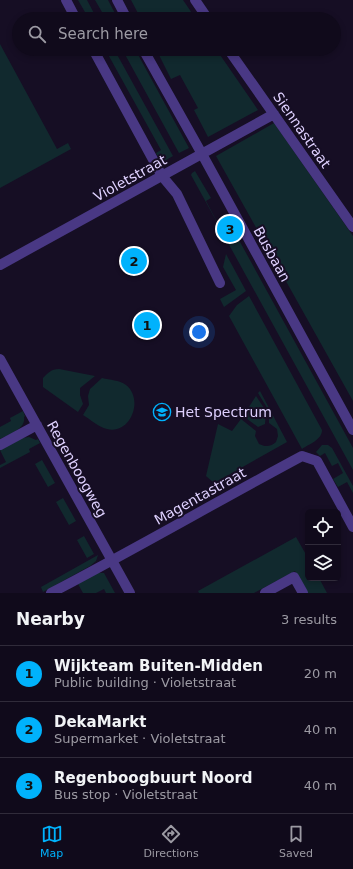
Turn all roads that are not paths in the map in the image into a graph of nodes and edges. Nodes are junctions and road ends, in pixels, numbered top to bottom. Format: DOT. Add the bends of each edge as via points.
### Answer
graph roads {
  1 [pos="66,0"];
  2 [pos="116,0"];
  3 [pos="195,0"];
  4 [pos="72,12"];
  5 [pos="123,12"];
  6 [pos="203,12"];
  7 [pos="97,56"];
  8 [pos="147,56"];
  9 [pos="233,56"];
  10 [pos="274,114"];
  11 [pos="202,154"];
  12 [pos="162,176"];
  13 [pos="353,227"];
  14 [pos="0,266"];
  15 [pos="220,283"];
  16 [pos="0,359"];
  17 [pos="37,425"];
  18 [pos="353,430"];
  19 [pos="0,445"];
  20 [pos="353,527"];
  21 [pos="113,561"];
  22 [pos="51,593"];
  23 [pos="130,593"];
  24 [pos="265,593"];
  25 [pos="303,593"];
  1 -- 4 [label="street"];
  2 -- 5 [label="street"];
  3 -- 6 [label="street"];
  7 -- 12 [label="street"];
  8 -- 11 [label="street, Busbaan"];
  9 -- 10 [label="street, Siennastraat"];
  10 -- 11 [label="street, Violetstraat"];
  10 -- 13 [label="street, Siennastraat"];
  11 -- 12 [label="street, Violetstraat"];
  11 -- 18 [label="street, Busbaan"];
  12 -- 14 [label="street, Violetstraat"];
  12 -- 15 [label="street" via="177,194"];
  16 -- 17 [label="street, Regenboogweg"];
  17 -- 19 [label="street"];
  17 -- 21 [label="street, Regenboogweg"];
  20 -- 21 [label="street, Magentastraat" via="317,461 302,456"];
  21 -- 22 [label="street, Magentastraat"];
  21 -- 23 [label="street, Regenboogweg"];
  24 -- 25 [label="street" via="294,577"];
}
